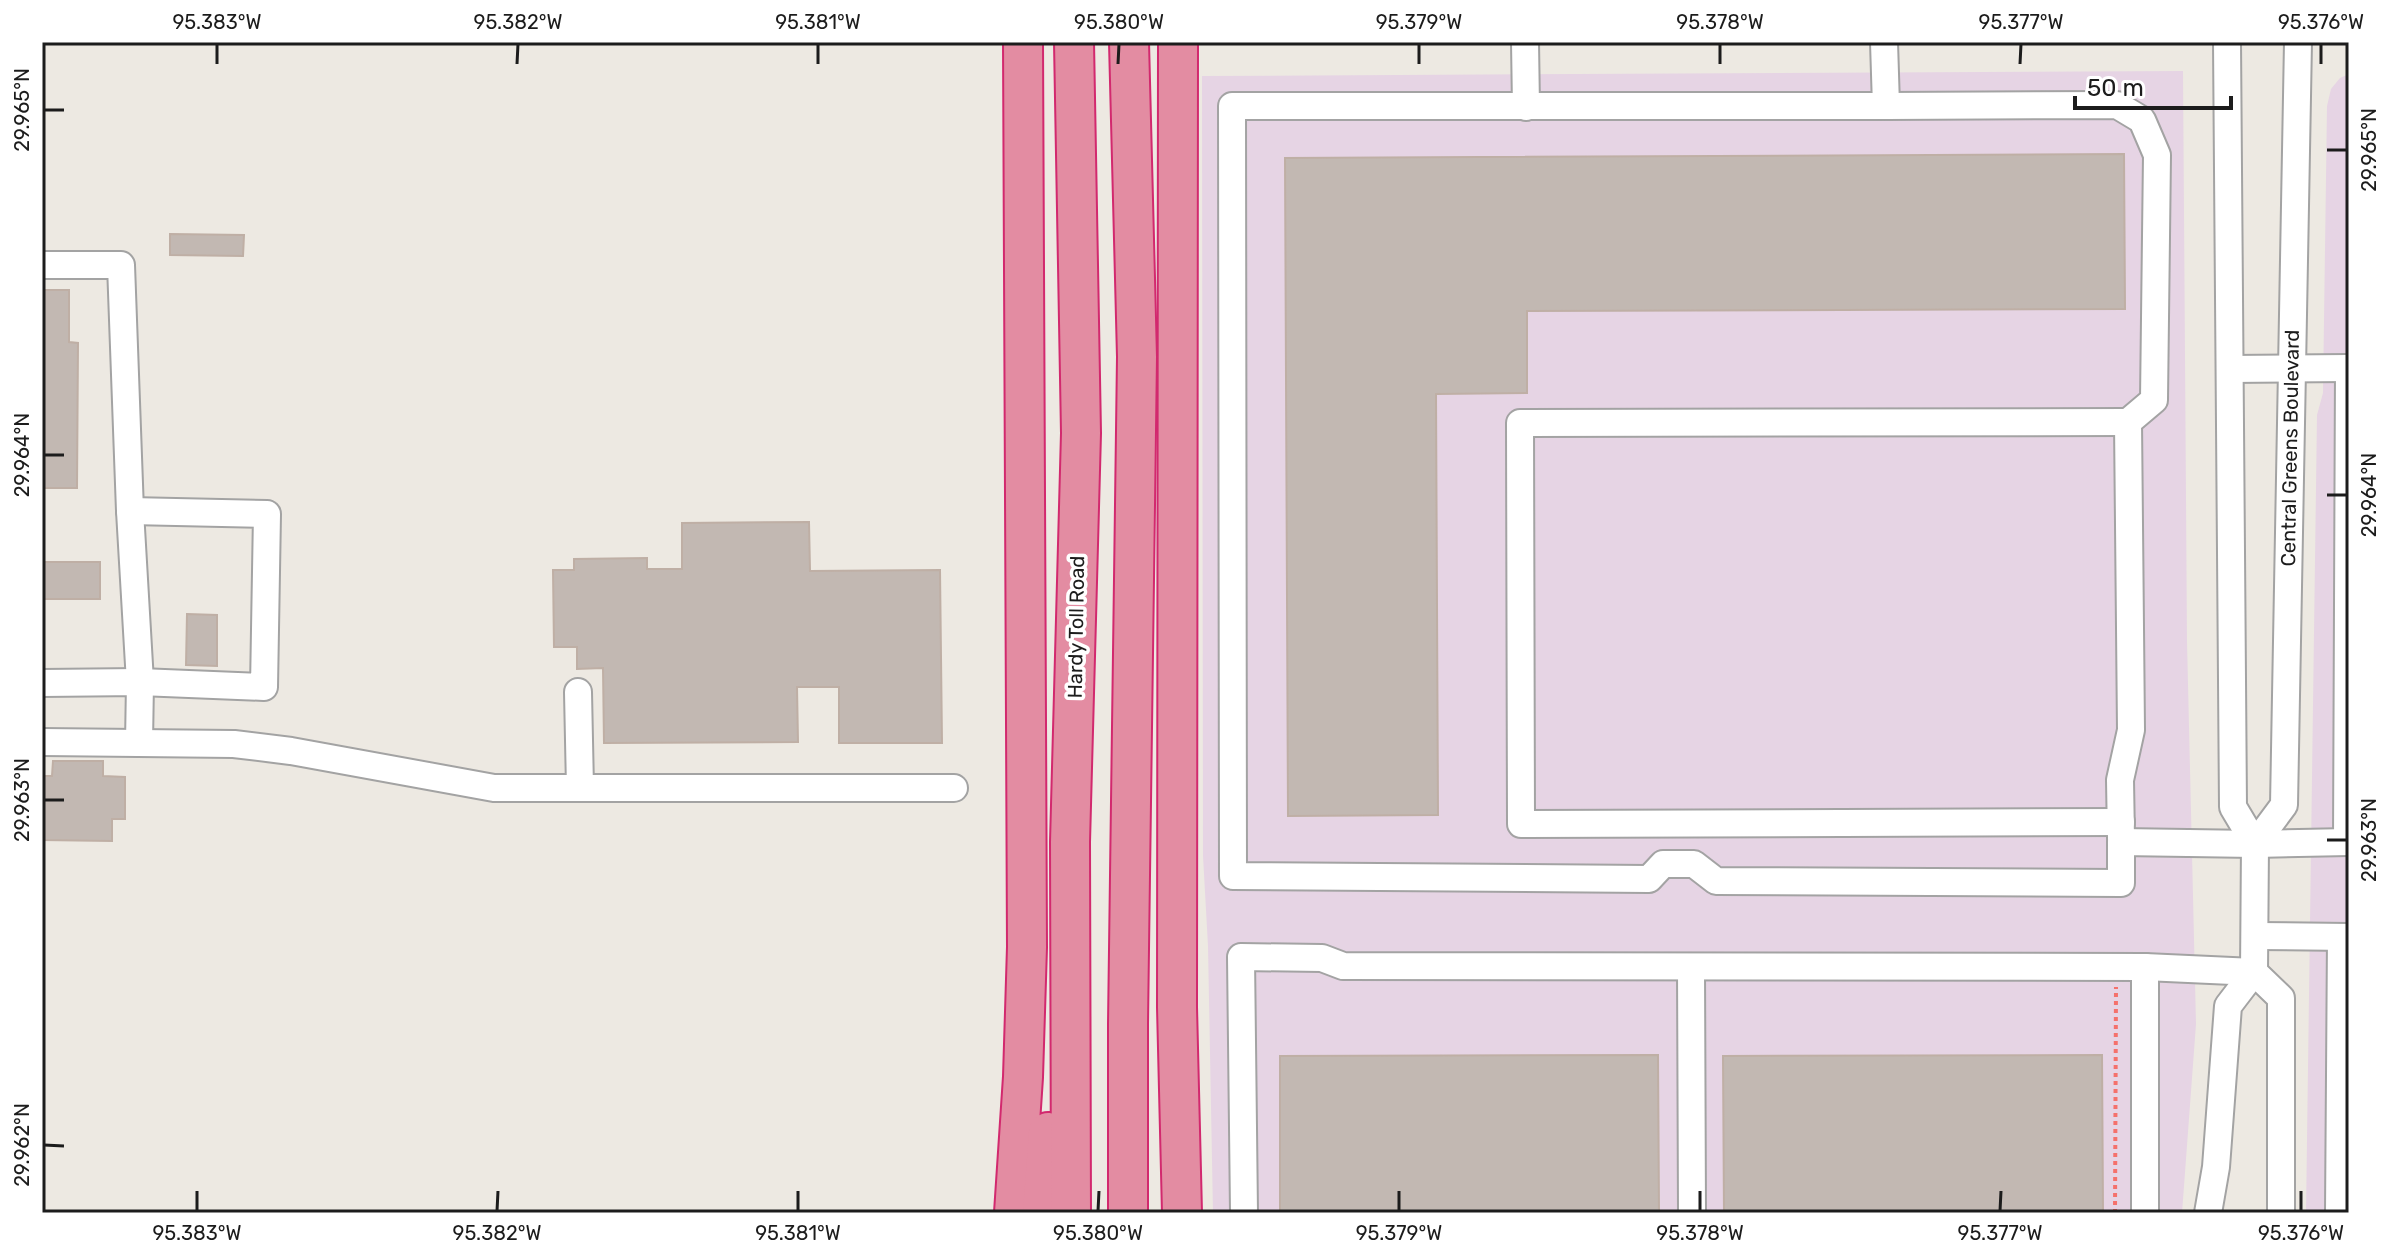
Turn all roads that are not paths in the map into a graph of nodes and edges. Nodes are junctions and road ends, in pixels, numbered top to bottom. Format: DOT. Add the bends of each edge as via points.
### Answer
graph roads {
  1 [pos="1023,42"];
  2 [pos="1074,42"];
  3 [pos="1129,42"];
  4 [pos="1178,42"];
  5 [pos="1525,42"];
  6 [pos="1884,42"];
  7 [pos="2227,42"];
  8 [pos="2298,42"];
  9 [pos="1886,106"];
  10 [pos="1526,107"];
  11 [pos="42,265"];
  12 [pos="2291,368"];
  13 [pos="2349,368"];
  14 [pos="2230,369"];
  15 [pos="2128,422"];
  16 [pos="130,511"];
  17 [pos="140,682"];
  18 [pos="42,683"];
  19 [pos="578,692"];
  20 [pos="42,742"];
  21 [pos="139,743"];
  22 [pos="580,788"];
  23 [pos="954,788"];
  24 [pos="2121,832"];
  25 [pos="1070,842"];
  26 [pos="2348,842"];
  27 [pos="2255,844"];
  28 [pos="2255,936"];
  29 [pos="2345,937"];
  30 [pos="1691,967"];
  31 [pos="2145,967"];
  32 [pos="2254,972"];
  33 [pos="1128,1024"];
  34 [pos="1014,1213"];
  35 [pos="1042,1213"];
  36 [pos="1071,1213"];
  37 [pos="1128,1213"];
  38 [pos="1148,1213"];
  39 [pos="1182,1213"];
  40 [pos="1244,1213"];
  41 [pos="1692,1213"];
  42 [pos="2145,1213"];
  43 [pos="2208,1213"];
  44 [pos="2281,1213"];
  45 [pos="2339,1213"];
  1 -- 34 [label="highway" via="1027,947"];
  2 -- 25 [label="highway, Hardy Toll Road" via="1081,433"];
  3 -- 33 [label="highway" via="1137,357"];
  4 -- 39 [label="highway" via="1177,1007"];
  5 -- 10 [label="street"];
  6 -- 9 [label="street"];
  7 -- 14 [label="street"];
  8 -- 12 [label="street, Central Greens Boulevard"];
  9 -- 10 [label="street"];
  9 -- 15 [label="street" via="2117,105 2142,120 2157,155 2154,400"];
  10 -- 24 [label="street" via="1232,106 1233,876 1649,879 1663,864 1694,864 1716,881 2121,883"];
  11 -- 16 [label="street" via="121,265"];
  12 -- 13 [label="street"];
  12 -- 14 [label="street"];
  12 -- 27 [label="street, Central Greens Boulevard" via="2284,805"];
  13 -- 26 [label="street"];
  14 -- 27 [label="street" via="2233,807"];
  15 -- 24 [label="street" via="2131,730 2120,780"];
  15 -- 24 [label="street" via="1520,423 1521,824"];
  16 -- 17 [label="street"];
  16 -- 17 [label="street" via="267,514 264,687"];
  17 -- 18 [label="street"];
  17 -- 21 [label="street"];
  19 -- 22 [label="street"];
  20 -- 21 [label="street"];
  21 -- 22 [label="street" via="291,751 494,788"];
  22 -- 23 [label="street"];
  24 -- 27 [label="street"];
  25 -- 35 [label="highway"];
  25 -- 36 [label="highway, Hardy Toll Road"];
  26 -- 27 [label="street"];
  27 -- 28 [label="street"];
  28 -- 29 [label="street"];
  28 -- 32 [label="street"];
  29 -- 45 [label="street"];
  30 -- 31 [label="street"];
  30 -- 40 [label="street" via="1343,966 1322,958 1241,957"];
  30 -- 41 [label="street"];
  31 -- 32 [label="street"];
  31 -- 42 [label="street"];
  32 -- 43 [label="street" via="2228,1006"];
  32 -- 44 [label="street" via="2281,998"];
  33 -- 37 [label="highway"];
  33 -- 38 [label="highway"];
}
